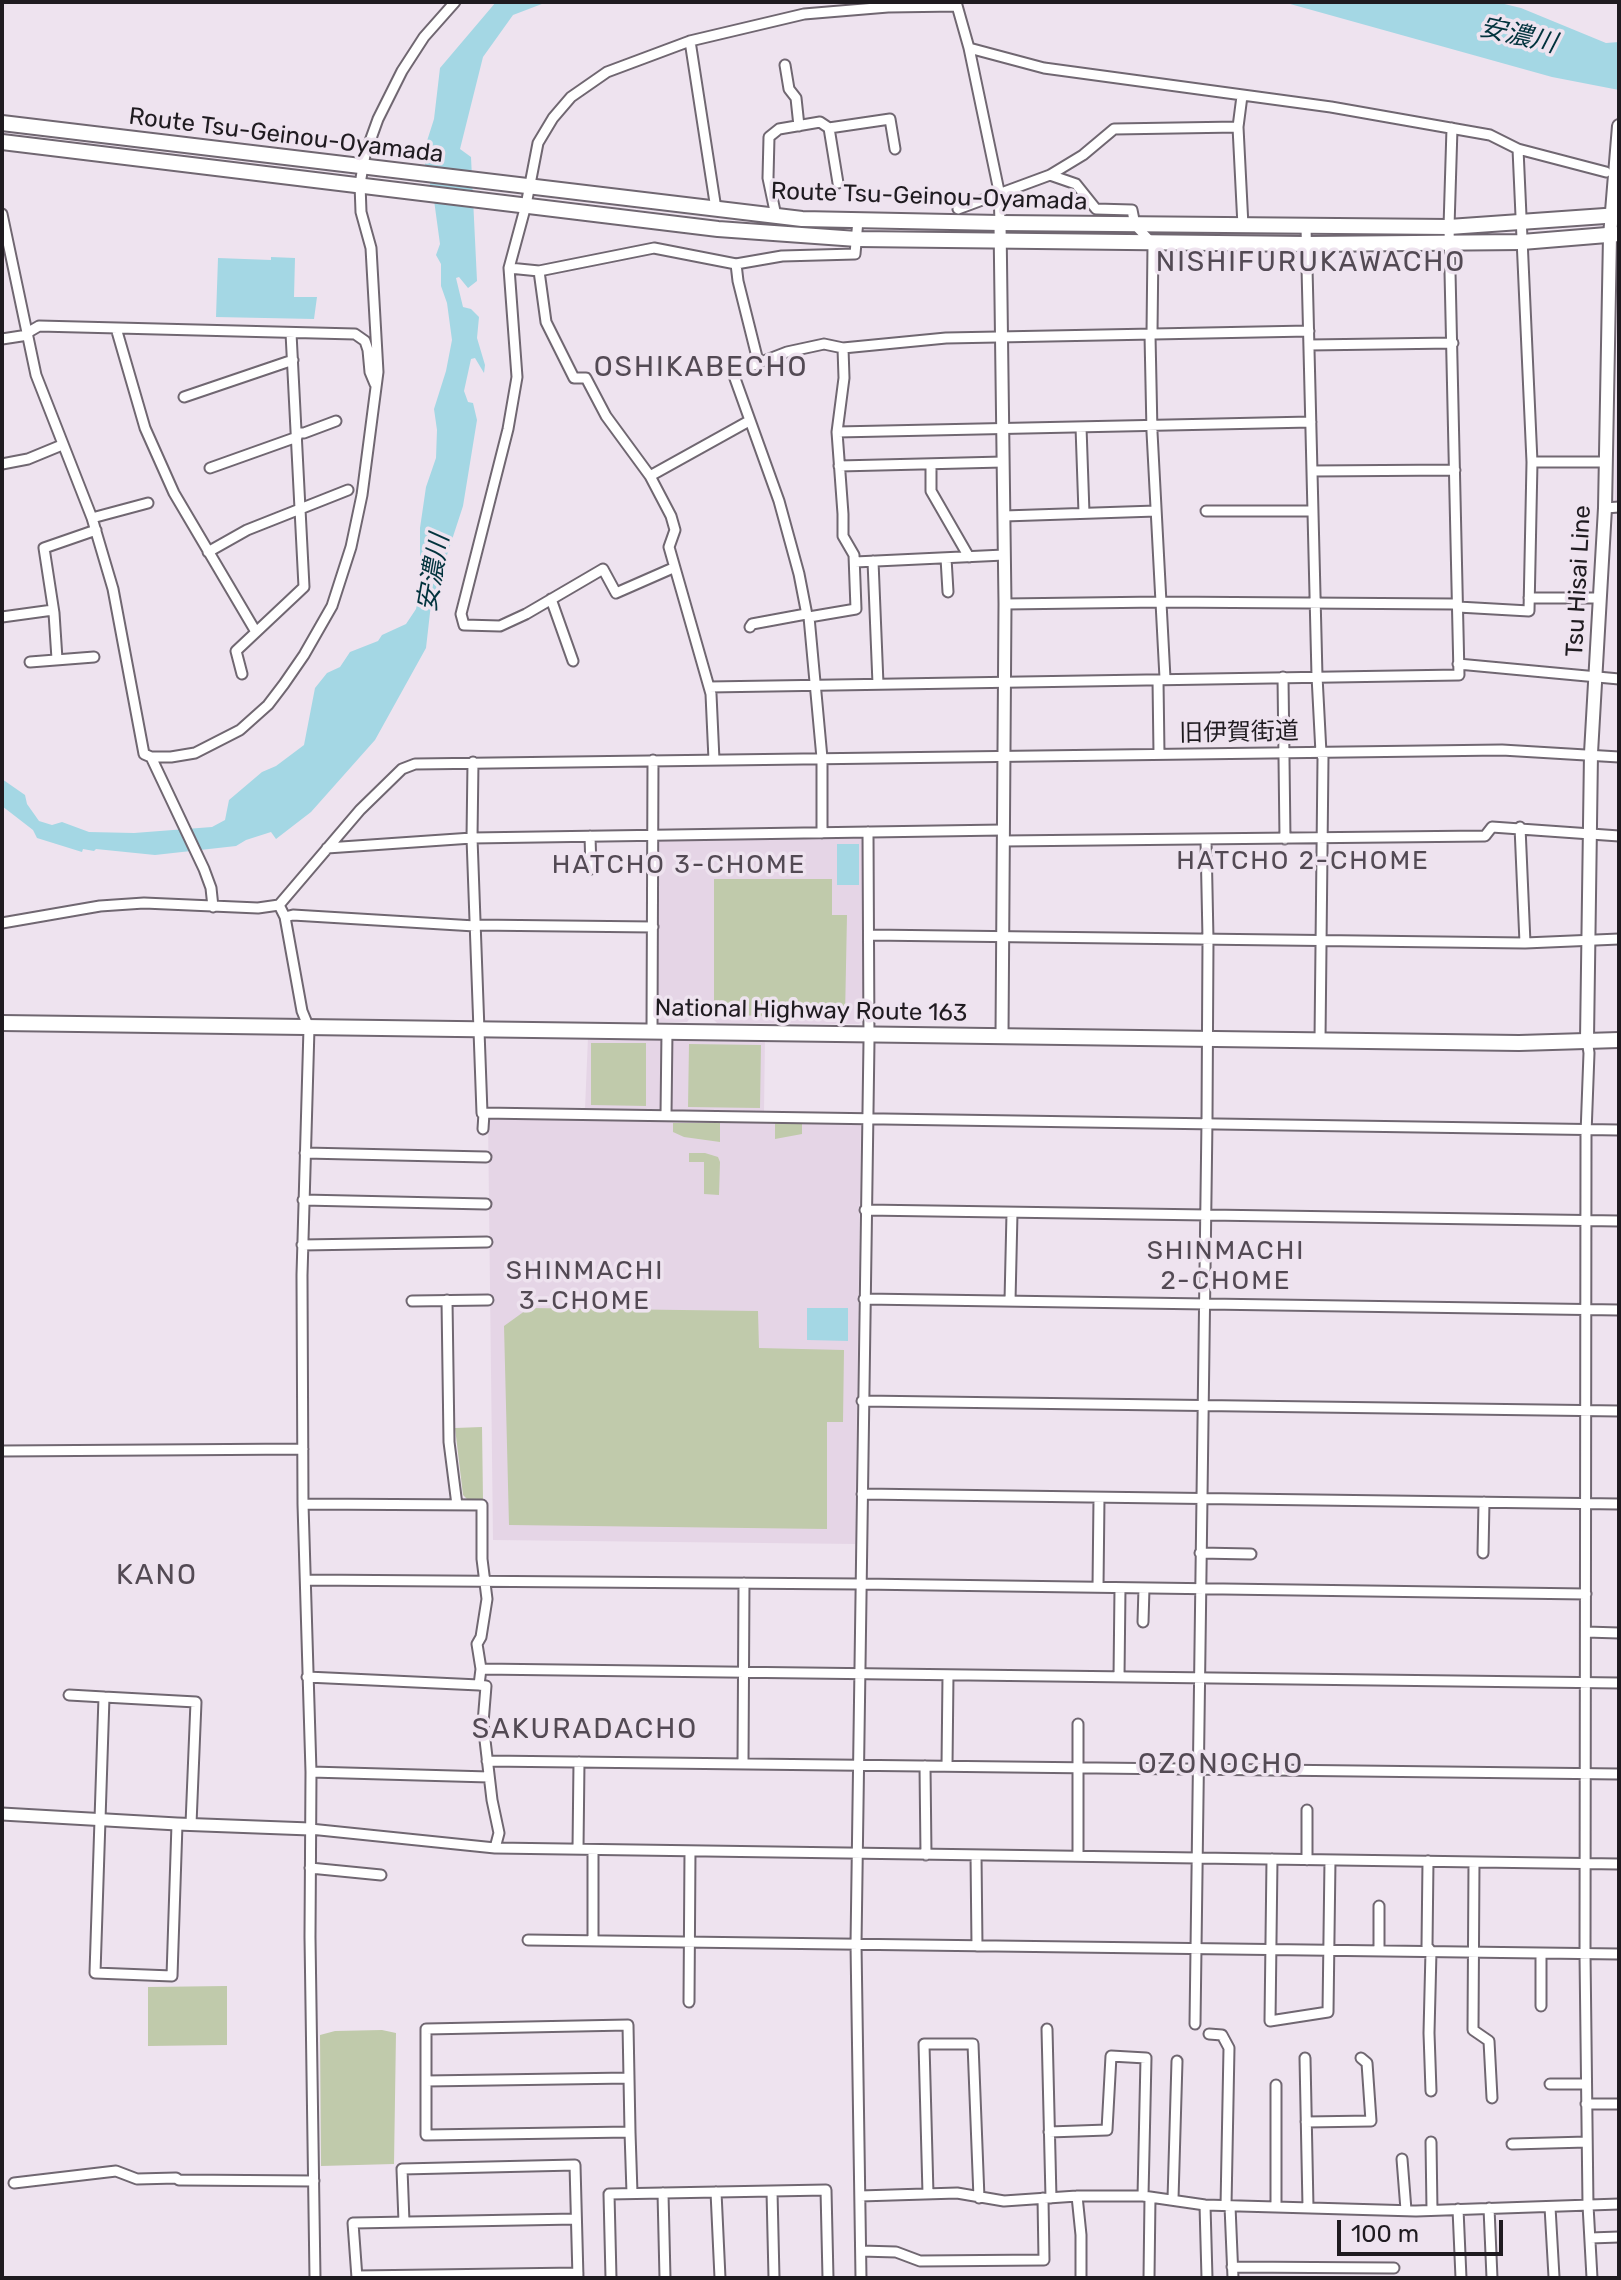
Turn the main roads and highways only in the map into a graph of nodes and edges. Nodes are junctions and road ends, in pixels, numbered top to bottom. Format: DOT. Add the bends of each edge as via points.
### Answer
graph roads {
  1 [pos="2,123"];
  2 [pos="1619,126"];
  3 [pos="2,142"];
  4 [pos="1616,215"];
  5 [pos="1614,235"];
  6 [pos="1614,299"];
  7 [pos="2,1023"];
  8 [pos="1587,1039"];
  9 [pos="1619,1040"];
  1 -- 4 [label="main road, Route Tsu-Geinou-Oyamada" via="776,216 1449,227"];
  2 -- 4 [label="main road, Tsu Hisai Line"];
  3 -- 5 [label="main road, Route Tsu-Geinou-Oyamada" via="718,229 857,239 1307,244 1522,242"];
  4 -- 5 [label="main road, Tsu Hisai Line"];
  5 -- 6 [label="main road, Tsu Hisai Line"];
  6 -- 8 [label="main road, Tsu Hisai Line" via="1591,753"];
  7 -- 8 [label="main road, National Highway Route 163" via="1519,1043"];
  8 -- 9 [label="main road, National Highway Route 163"];
}
